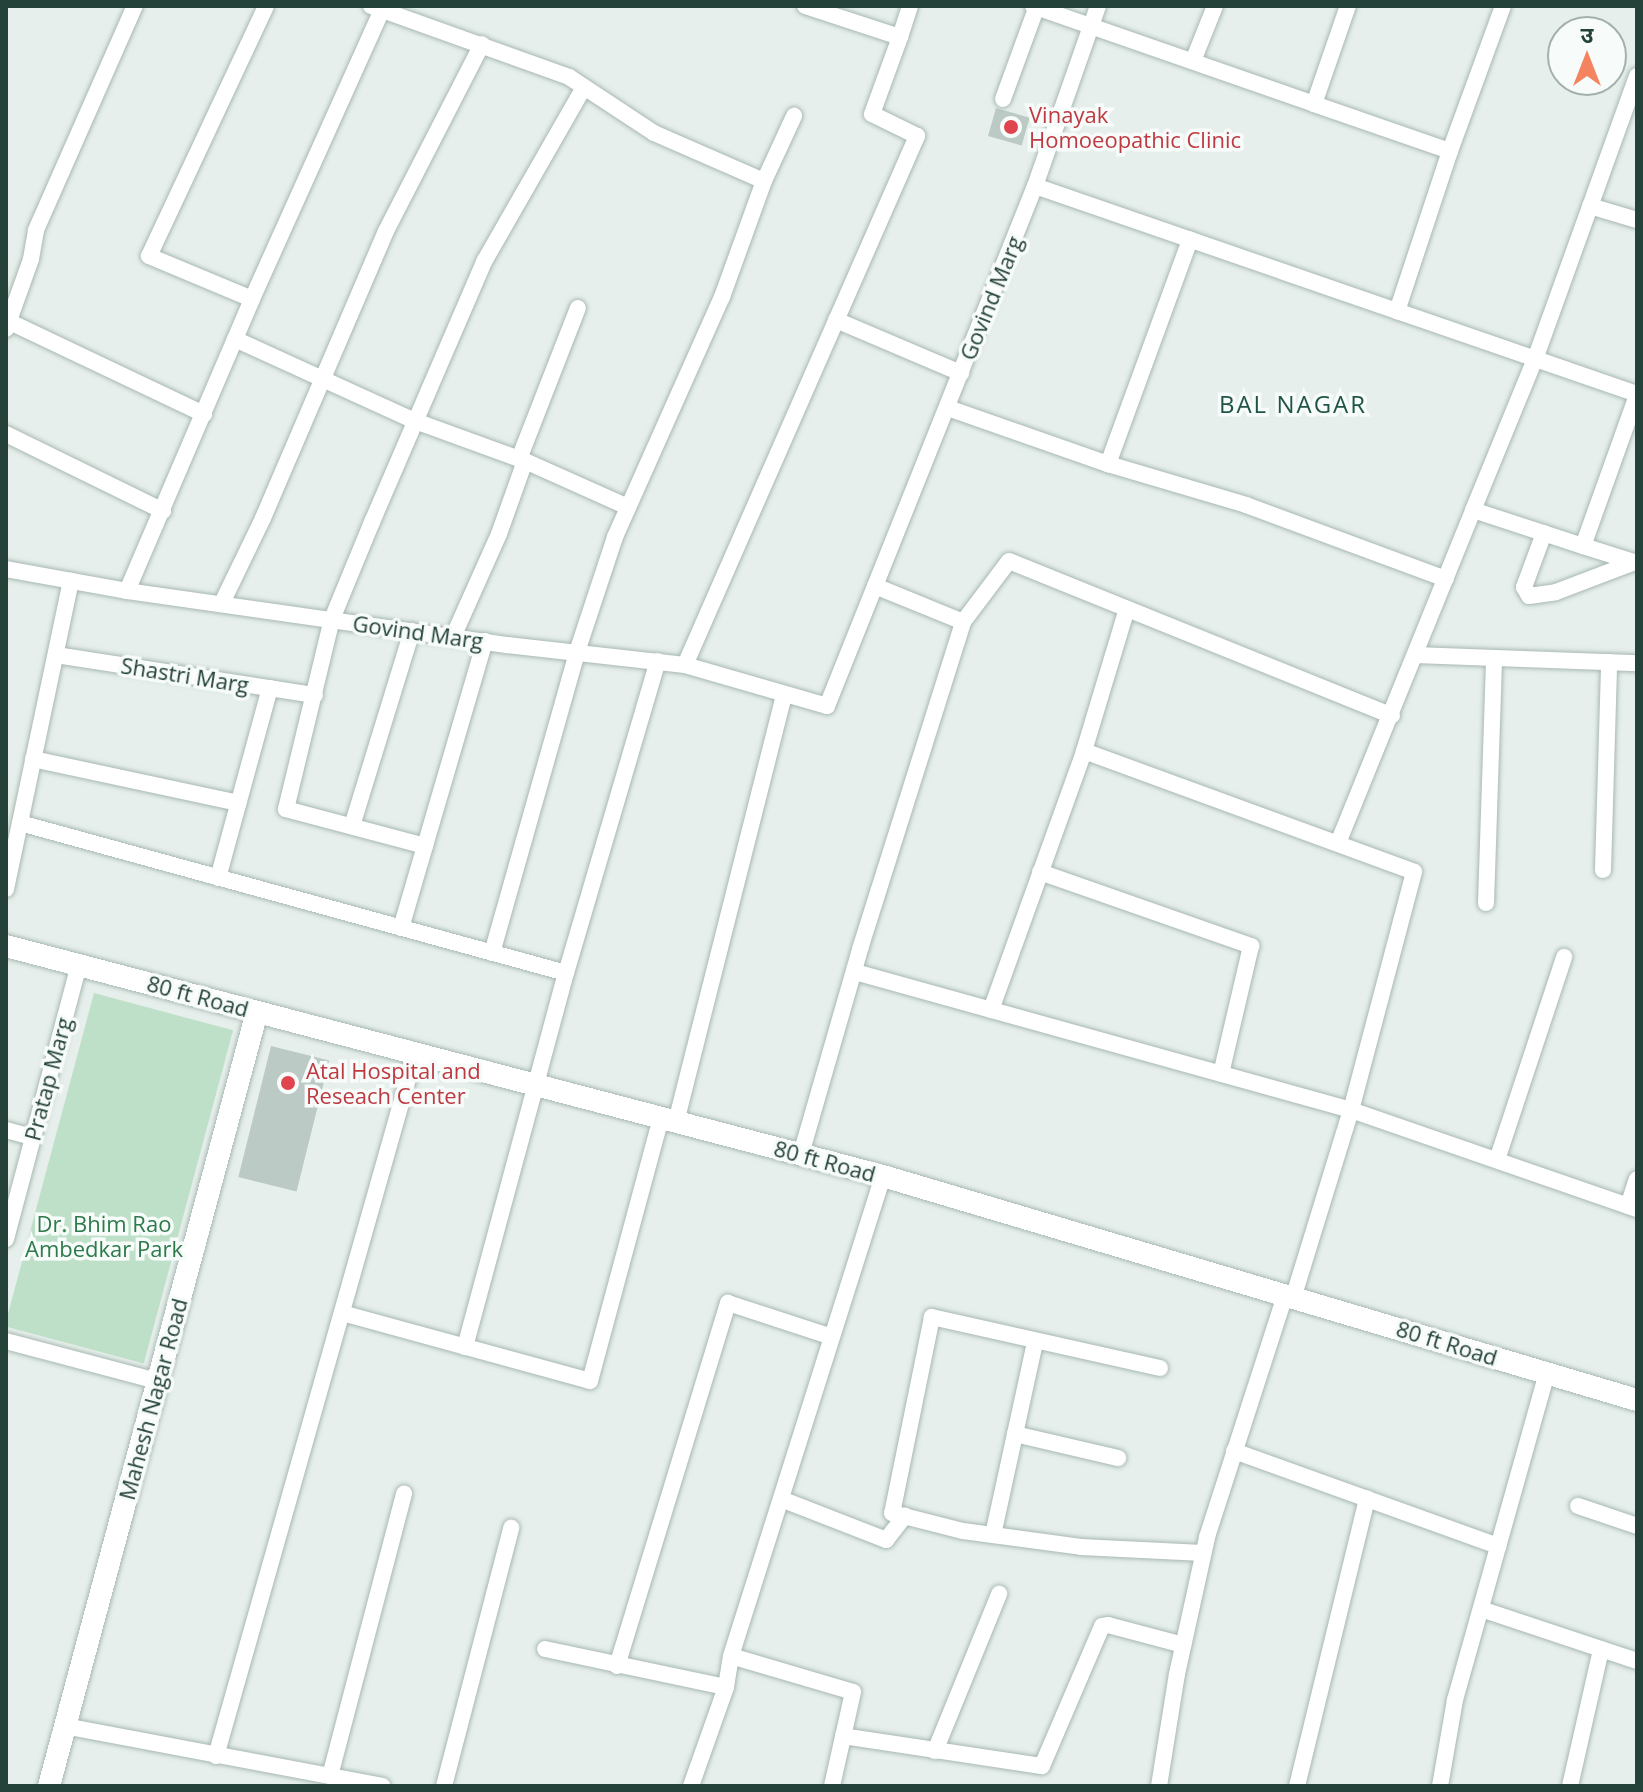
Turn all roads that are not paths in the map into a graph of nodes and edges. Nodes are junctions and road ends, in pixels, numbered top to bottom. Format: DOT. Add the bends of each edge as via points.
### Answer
graph roads {
  1 [pos="135,6"];
  2 [pos="266,6"];
  3 [pos="805,6"];
  4 [pos="910,6"];
  5 [pos="1036,6"];
  6 [pos="1098,6"];
  7 [pos="1215,6"];
  8 [pos="1348,6"];
  9 [pos="1503,6"];
  10 [pos="377,8"];
  11 [pos="1091,25"];
  12 [pos="900,37"];
  13 [pos="482,44"];
  14 [pos="1193,61"];
  15 [pos="1637,76"];
  16 [pos="583,89"];
  17 [pos="1003,99"];
  18 [pos="1314,104"];
  19 [pos="794,116"];
  20 [pos="1450,151"];
  21 [pos="764,181"];
  22 [pos="1035,186"];
  23 [pos="1590,206"];
  24 [pos="1637,220"];
  25 [pos="1190,240"];
  26 [pos="252,299"];
  27 [pos="578,308"];
  28 [pos="1397,311"];
  29 [pos="836,320"];
  30 [pos="8,326"];
  31 [pos="235,339"];
  32 [pos="1535,359"];
  33 [pos="961,373"];
  34 [pos="323,378"];
  35 [pos="1637,394"];
  36 [pos="948,408"];
  37 [pos="204,414"];
  38 [pos="415,421"];
  39 [pos="6,434"];
  40 [pos="522,460"];
  41 [pos="1108,464"];
  42 [pos="628,507"];
  43 [pos="1473,510"];
  44 [pos="163,511"];
  45 [pos="1544,533"];
  46 [pos="1583,546"];
  47 [pos="1636,562"];
  48 [pos="6,569"];
  49 [pos="1446,579"];
  50 [pos="71,581"];
  51 [pos="875,586"];
  52 [pos="127,591"];
  53 [pos="222,603"];
  54 [pos="1127,609"];
  55 [pos="332,619"];
  56 [pos="963,622"];
  57 [pos="412,631"];
  58 [pos="453,637"];
  59 [pos="485,641"];
  60 [pos="577,652"];
  61 [pos="56,655"];
  62 [pos="1416,655"];
  63 [pos="1494,660"];
  64 [pos="658,661"];
  65 [pos="1609,662"];
  66 [pos="1637,663"];
  67 [pos="685,665"];
  68 [pos="270,688"];
  69 [pos="784,694"];
  70 [pos="315,695"];
  71 [pos="1392,716"];
  72 [pos="1084,751"];
  73 [pos="33,759"];
  74 [pos="238,803"];
  75 [pos="20,823"];
  76 [pos="352,826"];
  77 [pos="1338,843"];
  78 [pos="425,846"];
  79 [pos="1603,870"];
  80 [pos="1040,872"];
  81 [pos="218,878"];
  82 [pos="6,889"];
  83 [pos="1486,903"];
  84 [pos="401,928"];
  85 [pos="6,946"];
  86 [pos="492,953"];
  87 [pos="1564,957"];
  88 [pos="79,965"];
  89 [pos="855,972"];
  90 [pos="566,973"];
  91 [pos="991,1010"];
  92 [pos="257,1012"];
  93 [pos="415,1054"];
  94 [pos="1221,1074"];
  95 [pos="536,1084"];
  96 [pos="1351,1110"];
  97 [pos="669,1120"];
  98 [pos="6,1130"];
  99 [pos="32,1137"];
  100 [pos="801,1154"];
  101 [pos="1497,1160"];
  102 [pos="883,1176"];
  103 [pos="1637,1179"];
  104 [pos="1633,1208"];
  105 [pos="6,1239"];
  106 [pos="1289,1296"];
  107 [pos="342,1313"];
  108 [pos="832,1337"];
  109 [pos="6,1341"];
  110 [pos="1035,1342"];
  111 [pos="465,1347"];
  112 [pos="1160,1368"];
  113 [pos="1547,1373"];
  114 [pos="157,1381"];
  115 [pos="1637,1400"];
  116 [pos="1015,1434"];
  117 [pos="1234,1451"];
  118 [pos="1118,1458"];
  119 [pos="404,1494"];
  120 [pos="1367,1498"];
  121 [pos="781,1499"];
  122 [pos="1578,1506"];
  123 [pos="905,1516"];
  124 [pos="1637,1526"];
  125 [pos="511,1528"];
  126 [pos="993,1535"];
  127 [pos="1498,1546"];
  128 [pos="1203,1553"];
  129 [pos="999,1594"];
  130 [pos="1481,1609"];
  131 [pos="1183,1645"];
  132 [pos="545,1649"];
  133 [pos="1601,1649"];
  134 [pos="731,1656"];
  135 [pos="1637,1661"];
  136 [pos="617,1666"];
  137 [pos="726,1687"];
  138 [pos="65,1726"];
  139 [pos="843,1736"];
  140 [pos="935,1751"];
  141 [pos="216,1756"];
  142 [pos="330,1776"];
  143 [pos="49,1786"];
  144 [pos="382,1786"];
  145 [pos="444,1786"];
  146 [pos="691,1786"];
  147 [pos="832,1786"];
  148 [pos="1159,1786"];
  149 [pos="1297,1786"];
  150 [pos="1440,1786"];
  151 [pos="1570,1786"];
  1 -- 30 [label="street" via="36,230"];
  2 -- 26 [label="street" via="149,256"];
  3 -- 12 [label="street"];
  4 -- 12 [label="street"];
  5 -- 11 [label="street"];
  5 -- 17 [label="street"];
  6 -- 11 [label="street, Govind Marg"];
  7 -- 14 [label="street"];
  8 -- 18 [label="street"];
  9 -- 20 [label="street"];
  10 -- 13 [label="street"];
  10 -- 26 [label="street"];
  11 -- 14 [label="street"];
  11 -- 22 [label="street, Govind Marg"];
  12 -- 29 [label="street" via="872,114 917,136"];
  13 -- 16 [label="street" via="569,77"];
  13 -- 34 [label="street" via="386,231"];
  14 -- 18 [label="street"];
  15 -- 23 [label="street"];
  16 -- 21 [label="street" via="654,133"];
  16 -- 38 [label="street" via="485,260"];
  18 -- 20 [label="street"];
  19 -- 21 [label="street"];
  20 -- 28 [label="street"];
  21 -- 42 [label="street" via="722,297"];
  22 -- 25 [label="street"];
  22 -- 33 [label="street, Govind Marg"];
  23 -- 24 [label="street"];
  23 -- 32 [label="street"];
  25 -- 28 [label="street"];
  25 -- 41 [label="street"];
  26 -- 31 [label="street"];
  27 -- 40 [label="street"];
  28 -- 32 [label="street"];
  29 -- 33 [label="street"];
  29 -- 67 [label="street"];
  30 -- 37 [label="street"];
  31 -- 34 [label="street"];
  31 -- 37 [label="street"];
  32 -- 35 [label="street"];
  32 -- 43 [label="street"];
  33 -- 36 [label="street, Govind Marg"];
  34 -- 38 [label="street"];
  34 -- 53 [label="street"];
  35 -- 46 [label="street"];
  36 -- 41 [label="street"];
  36 -- 51 [label="street, Govind Marg"];
  37 -- 44 [label="street"];
  38 -- 40 [label="street"];
  38 -- 55 [label="street"];
  39 -- 44 [label="street"];
  40 -- 42 [label="street"];
  40 -- 58 [label="street" via="499,534"];
  41 -- 49 [label="street" via="1246,505"];
  42 -- 60 [label="street"];
  43 -- 45 [label="street"];
  43 -- 49 [label="street"];
  44 -- 52 [label="street"];
  45 -- 46 [label="street"];
  45 -- 47 [label="street" via="1524,587 1529,596 1556,592"];
  46 -- 47 [label="street"];
  48 -- 50 [label="street, Govind Marg"];
  49 -- 62 [label="street"];
  50 -- 52 [label="street, Govind Marg"];
  50 -- 61 [label="street"];
  51 -- 56 [label="street"];
  51 -- 69 [label="street, Govind Marg" via="827,706"];
  52 -- 53 [label="street, Govind Marg"];
  53 -- 55 [label="street, Govind Marg"];
  54 -- 56 [label="street" via="1009,561"];
  54 -- 71 [label="street"];
  54 -- 72 [label="street"];
  55 -- 57 [label="street, Govind Marg"];
  55 -- 70 [label="street"];
  56 -- 89 [label="street"];
  57 -- 58 [label="street, Govind Marg"];
  57 -- 76 [label="street"];
  58 -- 59 [label="street, Govind Marg"];
  59 -- 60 [label="street, Govind Marg"];
  59 -- 78 [label="street"];
  60 -- 64 [label="street, Govind Marg"];
  60 -- 86 [label="street"];
  61 -- 68 [label="street, Shastri Marg"];
  61 -- 73 [label="street"];
  62 -- 63 [label="street"];
  62 -- 71 [label="street"];
  63 -- 65 [label="street"];
  63 -- 83 [label="street"];
  64 -- 67 [label="street, Govind Marg"];
  64 -- 90 [label="street"];
  65 -- 66 [label="street"];
  65 -- 79 [label="street"];
  67 -- 69 [label="street, Govind Marg"];
  68 -- 70 [label="street, Shastri Marg"];
  68 -- 74 [label="street"];
  69 -- 97 [label="street"];
  70 -- 76 [label="street" via="286,809"];
  71 -- 77 [label="street"];
  72 -- 77 [label="street"];
  72 -- 80 [label="street"];
  73 -- 74 [label="street"];
  73 -- 75 [label="street"];
  74 -- 81 [label="street"];
  75 -- 81 [label="street"];
  75 -- 82 [label="street"];
  76 -- 78 [label="street"];
  77 -- 96 [label="street" via="1414,872"];
  78 -- 84 [label="street"];
  80 -- 91 [label="street"];
  80 -- 94 [label="street" via="1251,946"];
  81 -- 84 [label="street"];
  84 -- 86 [label="street"];
  85 -- 88 [label="street, 80 ft Road"];
  86 -- 90 [label="street"];
  87 -- 101 [label="street"];
  88 -- 92 [label="street, 80 ft Road"];
  88 -- 99 [label="street, Pratap Marg"];
  89 -- 91 [label="street"];
  89 -- 100 [label="street"];
  90 -- 95 [label="street"];
  91 -- 94 [label="street"];
  92 -- 93 [label="street, 80 ft Road"];
  92 -- 114 [label="street, Mahesh Nagar Road"];
  93 -- 95 [label="street, 80 ft Road"];
  93 -- 107 [label="street"];
  94 -- 96 [label="street"];
  95 -- 97 [label="street, 80 ft Road"];
  95 -- 111 [label="street"];
  96 -- 101 [label="street"];
  96 -- 106 [label="street"];
  97 -- 100 [label="street, 80 ft Road"];
  97 -- 111 [label="street" via="590,1381"];
  98 -- 99 [label="street"];
  99 -- 105 [label="street, Pratap Marg"];
  100 -- 102 [label="street, 80 ft Road"];
  101 -- 104 [label="street"];
  102 -- 106 [label="street, 80 ft Road"];
  102 -- 108 [label="street"];
  103 -- 104 [label="street"];
  106 -- 113 [label="street, 80 ft Road"];
  106 -- 117 [label="street"];
  107 -- 111 [label="street"];
  107 -- 141 [label="street"];
  108 -- 121 [label="street"];
  108 -- 136 [label="street" via="728,1303"];
  109 -- 114 [label="street"];
  110 -- 112 [label="street"];
  110 -- 116 [label="street"];
  110 -- 123 [label="street" via="932,1317 892,1513"];
  113 -- 115 [label="street, 80 ft Road"];
  113 -- 127 [label="street"];
  114 -- 138 [label="street, Mahesh Nagar Road"];
  116 -- 118 [label="street"];
  116 -- 126 [label="street"];
  117 -- 120 [label="street"];
  117 -- 128 [label="street"];
  119 -- 142 [label="street"];
  120 -- 127 [label="street"];
  120 -- 149 [label="street"];
  121 -- 123 [label="street" via="886,1540"];
  121 -- 134 [label="street"];
  122 -- 124 [label="street"];
  123 -- 126 [label="street"];
  125 -- 145 [label="street"];
  126 -- 128 [label="street" via="1081,1547"];
  127 -- 130 [label="street"];
  128 -- 131 [label="street"];
  129 -- 140 [label="street"];
  130 -- 133 [label="street"];
  130 -- 150 [label="street" via="1455,1700"];
  131 -- 140 [label="street" via="1102,1626 1042,1766"];
  131 -- 148 [label="street"];
  132 -- 136 [label="street"];
  133 -- 135 [label="street"];
  133 -- 151 [label="street"];
  134 -- 137 [label="street"];
  134 -- 139 [label="street" via="853,1692"];
  136 -- 137 [label="street"];
  137 -- 146 [label="street"];
  138 -- 141 [label="street"];
  138 -- 143 [label="street, Mahesh Nagar Road"];
  139 -- 140 [label="street"];
  139 -- 147 [label="street"];
  141 -- 142 [label="street"];
  142 -- 144 [label="street"];
}
